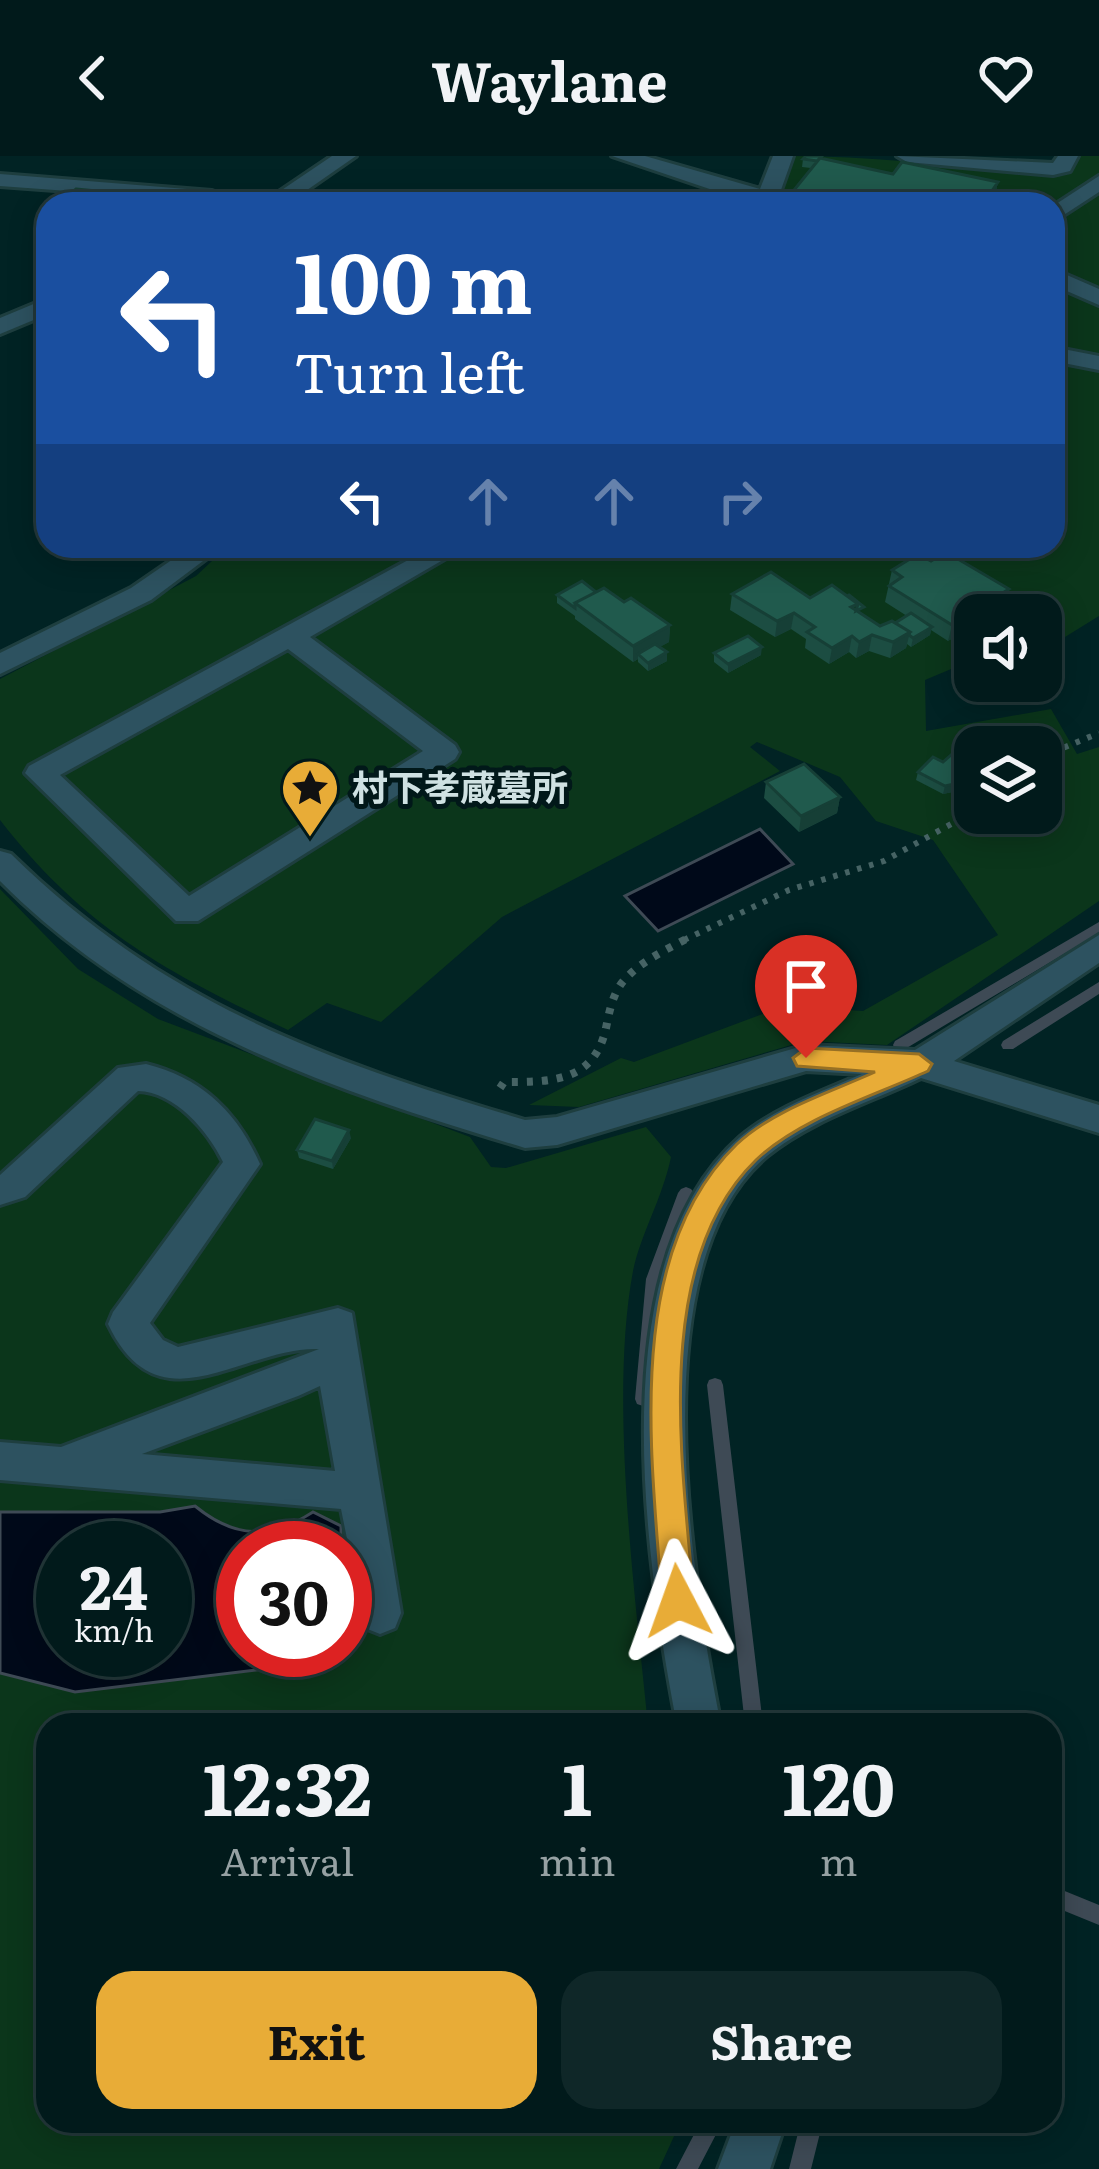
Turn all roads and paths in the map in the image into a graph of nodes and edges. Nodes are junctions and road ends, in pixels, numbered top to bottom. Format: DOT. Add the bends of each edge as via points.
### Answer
graph roads {
  1 [pos="346,156"];
  2 [pos="622,156"];
  3 [pos="783,156"];
  4 [pos="908,156"];
  5 [pos="1068,156"];
  6 [pos="0,180"];
  7 [pos="1099,182"];
  8 [pos="159,192"];
  9 [pos="290,192"];
  10 [pos="738,192"];
  11 [pos="770,192"];
  12 [pos="1065,203"];
  13 [pos="1065,282"];
  14 [pos="1099,298"];
  15 [pos="36,310"];
  16 [pos="0,327"];
  17 [pos="1065,356"];
  18 [pos="1099,363"];
  19 [pos="193,558"];
  20 [pos="432,558"];
  21 [pos="290,636"];
  22 [pos="0,664"];
  23 [pos="1099,733"];
  24 [pos="1062,748"];
  25 [pos="954,824"];
  26 [pos="0,862"];
  27 [pos="1099,947"];
  28 [pos="919,1064"];
  29 [pos="1099,1119"];
  30 [pos="481,1121"];
  31 [pos="0,1190"];
  32 [pos="339,1358"];
  33 [pos="0,1461"];
  34 [pos="64,1465"];
  35 [pos="360,1492"];
  36 [pos="380,1613"];
  37 [pos="696,1713"];
  38 [pos="758,2133"];
  39 [pos="744,2169"];
  1 -- 9 [label="street"];
  2 -- 10 [label="street"];
  3 -- 11 [label="street"];
  4 -- 5 [label="street" via="1053,169"];
  6 -- 8 [label="street"];
  7 -- 12 [label="street"];
  13 -- 14 [label="street"];
  15 -- 16 [label="street"];
  17 -- 18 [label="street"];
  19 -- 22 [label="street" via="141,594"];
  20 -- 21 [label="street"];
  21 -- 21 [label="street" via="40,773 187,914 444,752"];
  23 -- 24 [label="path"];
  25 -- 30 [label="path" via="903,854 790,890 633,970 592,1066 550,1085 504,1082"];
  26 -- 30 [label="street" via="46,914 188,1009"];
  27 -- 28 [label="street"];
  28 -- 29 [label="street"];
  28 -- 30 [label="street" via="806,1058 557,1131 524,1134"];
  28 -- 37 [label="street" via="749,1149 694,1225 678,1276 665,1430 681,1644"];
  31 -- 32 [label="street" via="130,1078 168,1081 235,1143 242,1164 127,1324 149,1352 176,1365 338,1325"];
  32 -- 34 [label="street"];
  32 -- 35 [label="street"];
  33 -- 34 [label="street"];
  34 -- 35 [label="street"];
  35 -- 36 [label="street"];
  38 -- 39 [label="street"];
}
